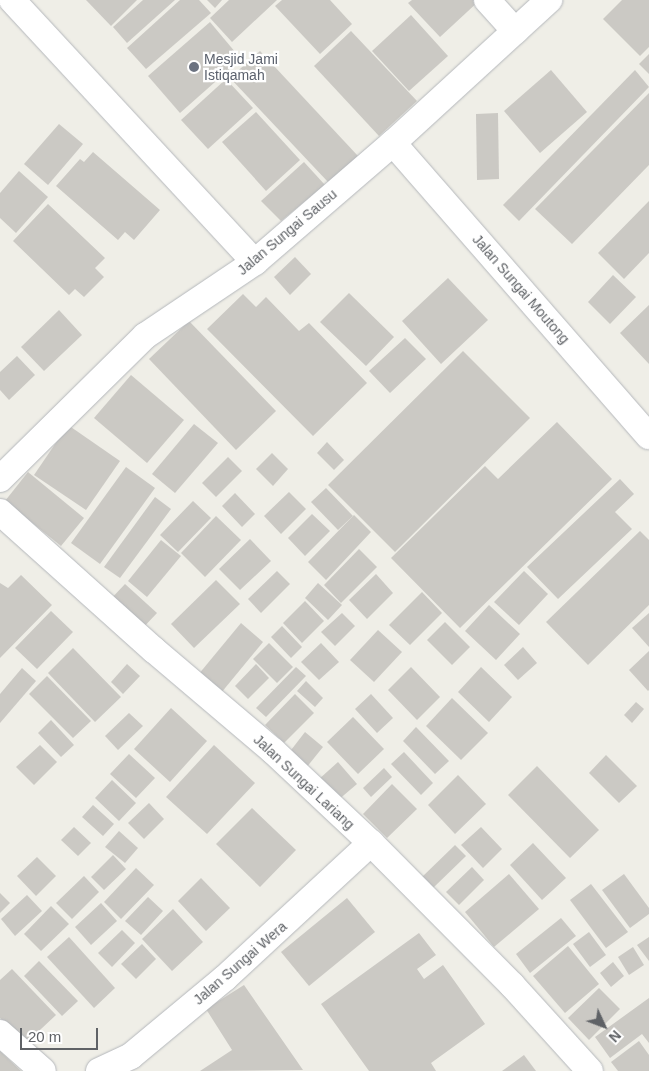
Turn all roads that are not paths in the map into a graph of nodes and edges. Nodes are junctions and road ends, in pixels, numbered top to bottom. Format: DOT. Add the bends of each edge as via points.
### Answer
graph roads {
  1 [pos="12,0"];
  2 [pos="487,0"];
  3 [pos="549,0"];
  4 [pos="515,31"];
  5 [pos="392,143"];
  6 [pos="255,262"];
  7 [pos="649,436"];
  8 [pos="0,479"];
  9 [pos="0,512"];
  10 [pos="371,843"];
  11 [pos="0,1033"];
  12 [pos="137,1063"];
  13 [pos="43,1071"];
  14 [pos="99,1071"];
  15 [pos="590,1071"];
  1 -- 6 [label="street"];
  2 -- 4 [label="street"];
  3 -- 4 [label="street, Jalan Sungai Sausu"];
  4 -- 5 [label="street, Jalan Sungai Sausu"];
  5 -- 6 [label="street, Jalan Sungai Sausu"];
  5 -- 7 [label="street, Jalan Sungai Moutong"];
  6 -- 8 [label="street, Jalan Sungai Sausu" via="145,336"];
  9 -- 10 [label="street, Jalan Sungai Lariang" via="273,751"];
  10 -- 12 [label="street, Jalan Sungai Wera"];
  10 -- 15 [label="street, Jalan Sungai Lariang" via="512,985"];
  11 -- 13 [label="street"];
  12 -- 14 [label="street, Jalan Sungai Wera"];
}
